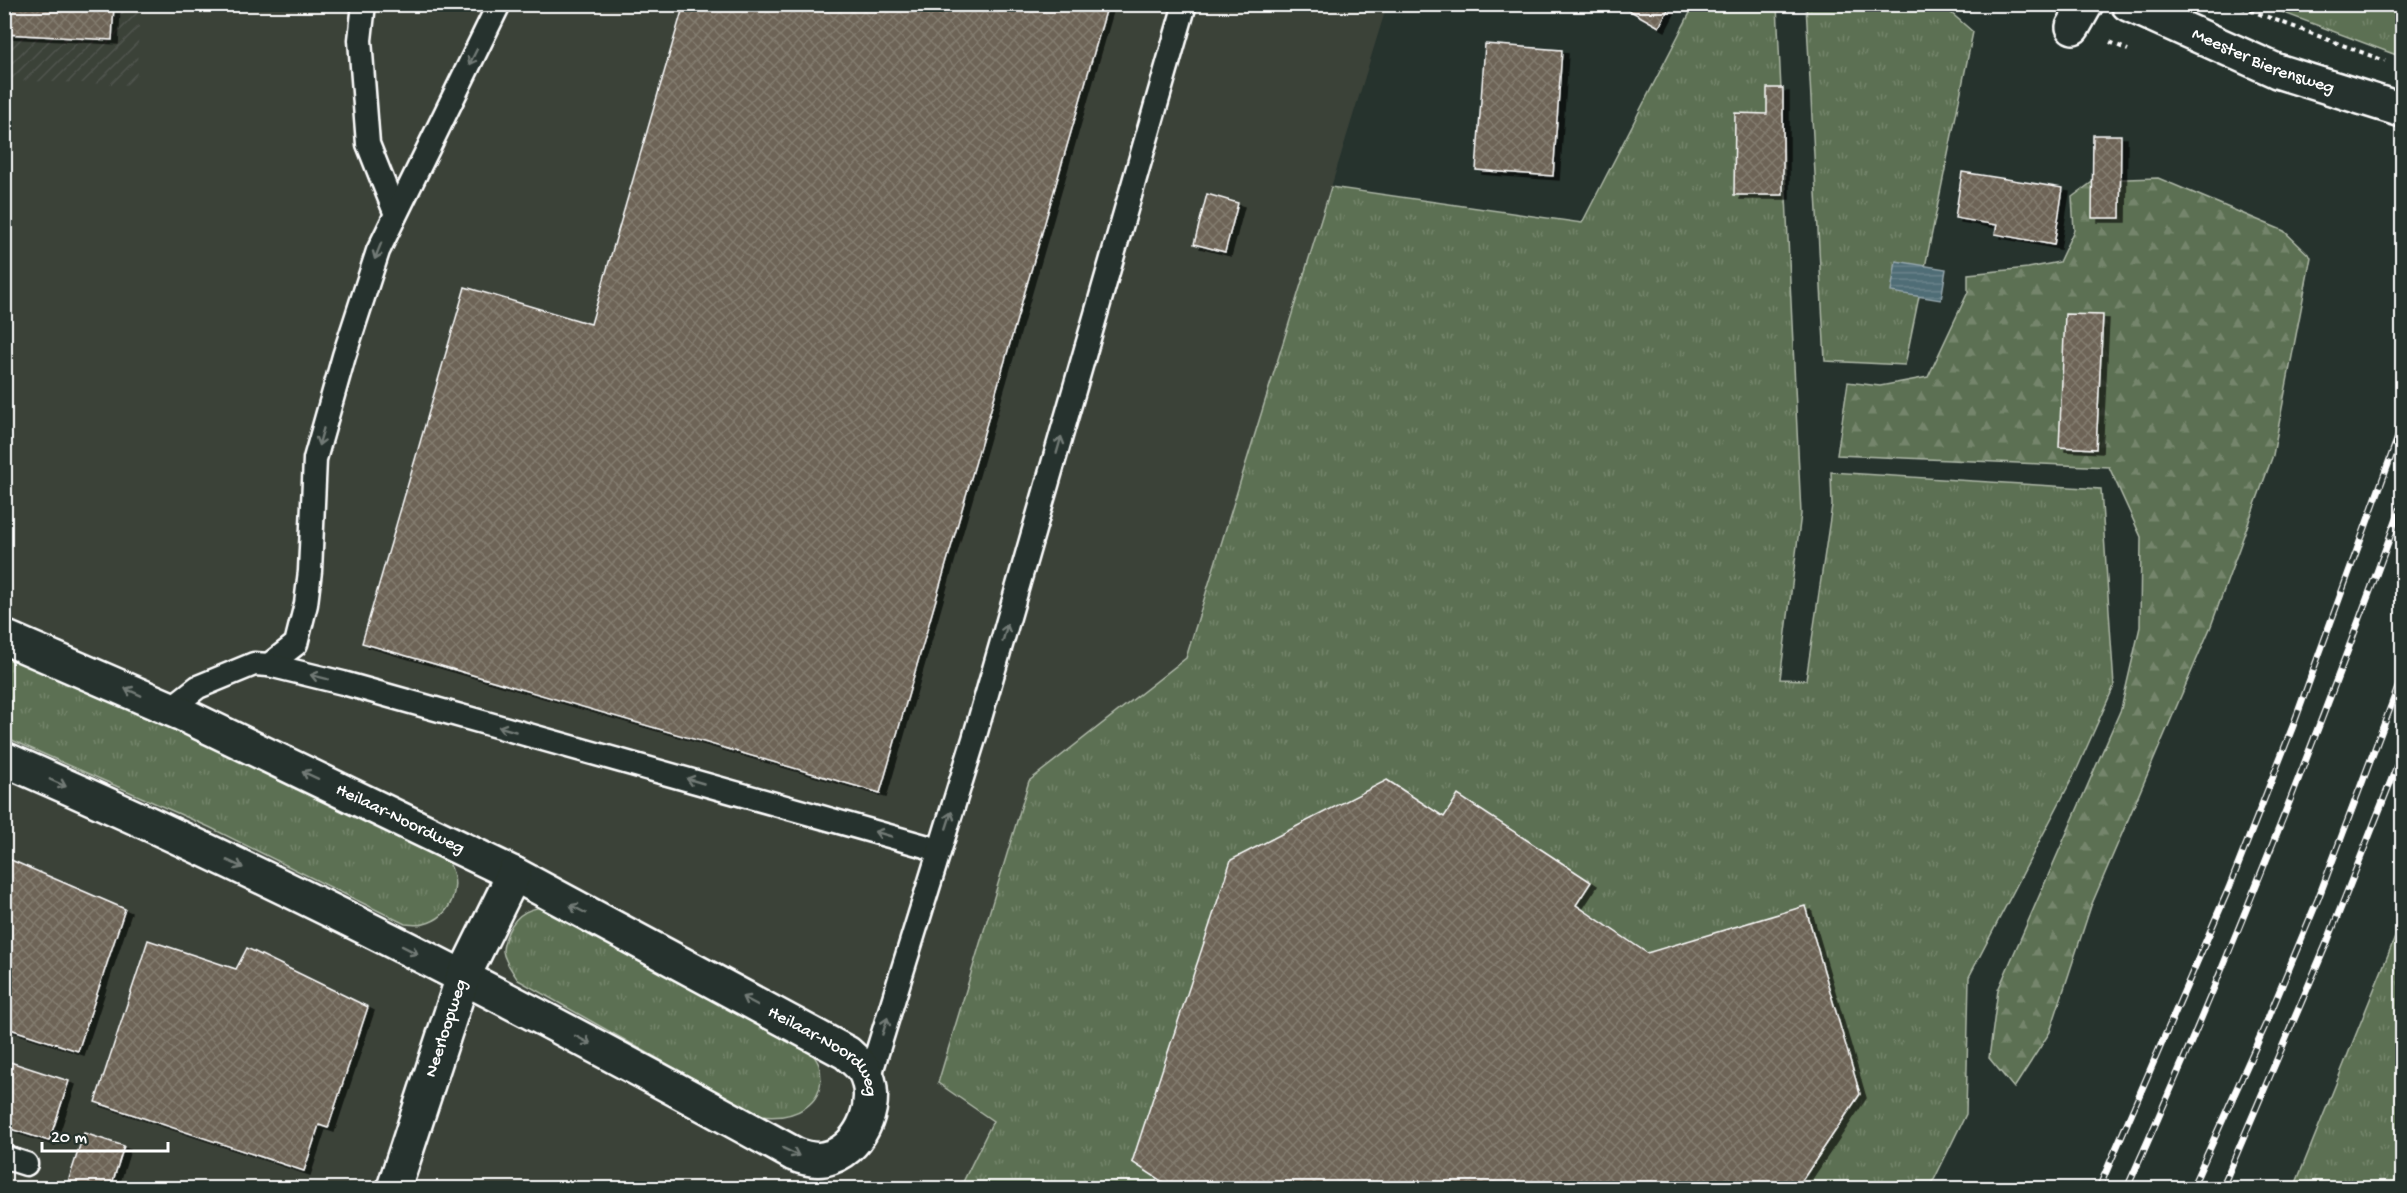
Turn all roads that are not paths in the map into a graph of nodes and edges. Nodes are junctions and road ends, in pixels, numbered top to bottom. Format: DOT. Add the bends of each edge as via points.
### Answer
graph roads {
  1 [pos="364,4"];
  2 [pos="499,4"];
  3 [pos="1185,4"];
  4 [pos="2128,4"];
  5 [pos="2403,110"];
  6 [pos="395,212"];
  7 [pos="4,637"];
  8 [pos="269,665"];
  9 [pos="170,709"];
  10 [pos="4,759"];
  11 [pos="939,850"];
  12 [pos="514,874"];
  13 [pos="464,977"];
  14 [pos="868,1082"];
  15 [pos="394,1188"];
  1 -- 6 [label="lane" via="360,40 368,144"];
  2 -- 6 [label="lane, one-way"];
  11 -- 3 [label="lane, one-way" via="975,739"];
  4 -- 5 [label="street, Meester Bierensweg" via="2277,71"];
  6 -- 8 [label="lane, one-way" via="362,298 315,459 310,571 296,644"];
  9 -- 7 [label="street, Heilaar-Noordweg, one-way"];
  8 -- 9 [label="lane" via="254,664 198,687"];
  11 -- 8 [label="lane, one-way"];
  12 -- 9 [label="street, Heilaar-Noordweg, one-way"];
  10 -- 13 [label="street, Heilaar-Noordweg, one-way" via="264,877"];
  14 -- 11 [label="lane, one-way"];
  12 -- 13 [label="street, Neerloopweg"];
  14 -- 12 [label="street, Heilaar-Noordweg, one-way" via="864,1071 847,1053"];
  13 -- 14 [label="street, Heilaar-Noordweg, one-way" via="805,1158 832,1157 854,1141 869,1109"];
  13 -- 15 [label="street, Neerloopweg"];
}
